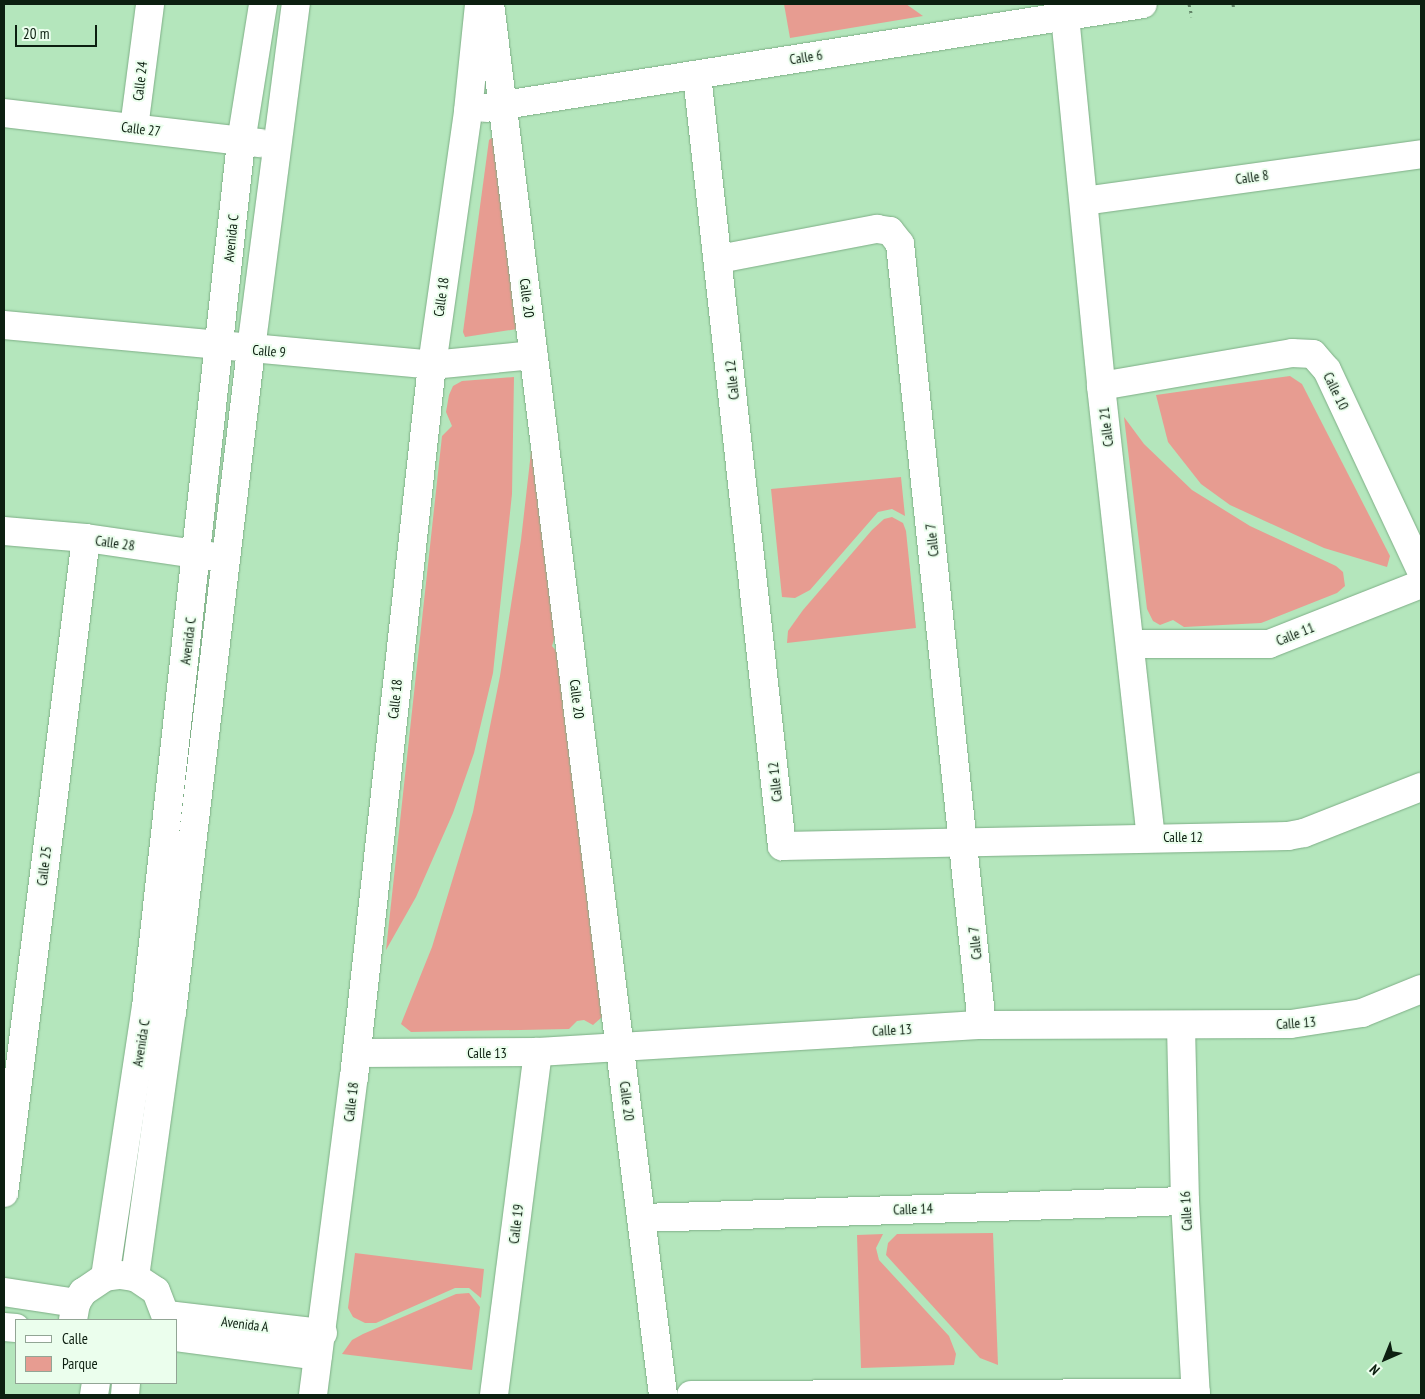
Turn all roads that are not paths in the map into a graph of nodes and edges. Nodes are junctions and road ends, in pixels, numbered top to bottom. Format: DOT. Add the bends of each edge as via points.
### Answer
graph roads {
  1 [pos="150,4"];
  2 [pos="263,4"];
  3 [pos="296,4"];
  4 [pos="479,4"];
  5 [pos="490,4"];
  6 [pos="1143,4"];
  7 [pos="1065,16"];
  8 [pos="697,75"];
  9 [pos="503,105"];
  10 [pos="468,111"];
  11 [pos="4,113"];
  12 [pos="134,128"];
  13 [pos="242,142"];
  14 [pos="279,144"];
  15 [pos="1421,154"];
  16 [pos="1084,201"];
  17 [pos="719,259"];
  18 [pos="4,325"];
  19 [pos="220,347"];
  20 [pos="251,349"];
  21 [pos="534,355"];
  22 [pos="432,365"];
  23 [pos="1101,386"];
  24 [pos="4,531"];
  25 [pos="86,538"];
  26 [pos="198,555"];
  27 [pos="226,558"];
  28 [pos="1421,571"];
  29 [pos="1421,584"];
  30 [pos="1131,644"];
  31 [pos="1421,787"];
  32 [pos="1151,837"];
  33 [pos="963,840"];
  34 [pos="1421,990"];
  35 [pos="982,1025"];
  36 [pos="1181,1026"];
  37 [pos="620,1046"];
  38 [pos="538,1052"];
  39 [pos="357,1053"];
  40 [pos="4,1193"];
  41 [pos="1185,1201"];
  42 [pos="641,1218"];
  43 [pos="105,1277"];
  44 [pos="135,1277"];
  45 [pos="4,1292"];
  46 [pos="75,1312"];
  47 [pos="168,1319"];
  48 [pos="178,1325"];
  49 [pos="321,1345"];
  50 [pos="1196,1394"];
  51 [pos="313,1395"];
  52 [pos="494,1395"];
  53 [pos="663,1395"];
  54 [pos="691,1395"];
  1 -- 12 [label="street, Calle 24"];
  2 -- 13 [label="street, Avenida C"];
  3 -- 14 [label="street, Avenida C"];
  4 -- 10 [label="street, Calle 18"];
  5 -- 9 [label="street, Calle 20"];
  6 -- 7 [label="street, Calle 6"];
  7 -- 8 [label="street, Calle 6"];
  7 -- 16 [label="street, Calle 21"];
  8 -- 9 [label="street, Calle 6"];
  8 -- 17 [label="street, Calle 12"];
  9 -- 10 [label="street, Calle 6"];
  9 -- 21 [label="street, Calle 20"];
  10 -- 22 [label="street, Calle 18"];
  11 -- 12 [label="street, Calle 27"];
  12 -- 13 [label="street, Calle 27"];
  13 -- 14 [label="street, Calle 27"];
  13 -- 19 [label="street, Avenida C"];
  14 -- 20 [label="street, Avenida C"];
  15 -- 16 [label="street, Calle 8"];
  16 -- 23 [label="street, Calle 21"];
  17 -- 33 [label="street, Calle 12" via="782,846"];
  17 -- 33 [label="street, Calle 7" via="877,229 890,231 900,244"];
  18 -- 19 [label="street, Calle 9"];
  19 -- 20 [label="street, Calle 9"];
  19 -- 26 [label="street, Avenida C"];
  20 -- 22 [label="street, Calle 9"];
  20 -- 27 [label="street, Avenida C"];
  21 -- 22 [label="street, Calle 9"];
  21 -- 37 [label="street, Calle 20"];
  22 -- 39 [label="street, Calle 18"];
  23 -- 28 [label="street, Calle 10" via="1292,353 1313,354 1327,370"];
  23 -- 30 [label="street, Calle 21"];
  24 -- 25 [label="street, Calle 28"];
  25 -- 26 [label="street, Calle 28"];
  25 -- 40 [label="street, Calle 25"];
  26 -- 27 [label="street, Calle 28"];
  26 -- 43 [label="street, Avenida C" via="146,1008"];
  27 -- 44 [label="street, Avenida C" via="173,1002"];
  29 -- 30 [label="street, Calle 11" via="1269,644"];
  30 -- 32 [label="street, Calle 21"];
  31 -- 32 [label="street, Calle 12" via="1304,833 1288,836"];
  32 -- 33 [label="street, Calle 12"];
  33 -- 35 [label="street, Calle 7"];
  34 -- 36 [label="street, Calle 13" via="1362,1013 1325,1021"];
  35 -- 36 [label="street, Calle 13"];
  35 -- 37 [label="street, Calle 13"];
  36 -- 41 [label="street, Calle 16"];
  37 -- 38 [label="street, Calle 13"];
  37 -- 42 [label="street, Calle 20"];
  38 -- 39 [label="street, Calle 13"];
  38 -- 52 [label="street, Calle 19"];
  39 -- 49 [label="street, Calle 18"];
  41 -- 42 [label="street, Calle 14"];
  41 -- 50 [label="street, Calle 16"];
  42 -- 53 [label="street, Calle 20"];
  43 -- 44 [label="street"];
  43 -- 46 [label="street" via="83,1292"];
  44 -- 47 [label="street" via="156,1292"];
  45 -- 46 [label="street"];
  48 -- 49 [label="street, Avenida A"];
  49 -- 51 [label="street, Calle 18"];
  50 -- 54 [label="street"];
}
